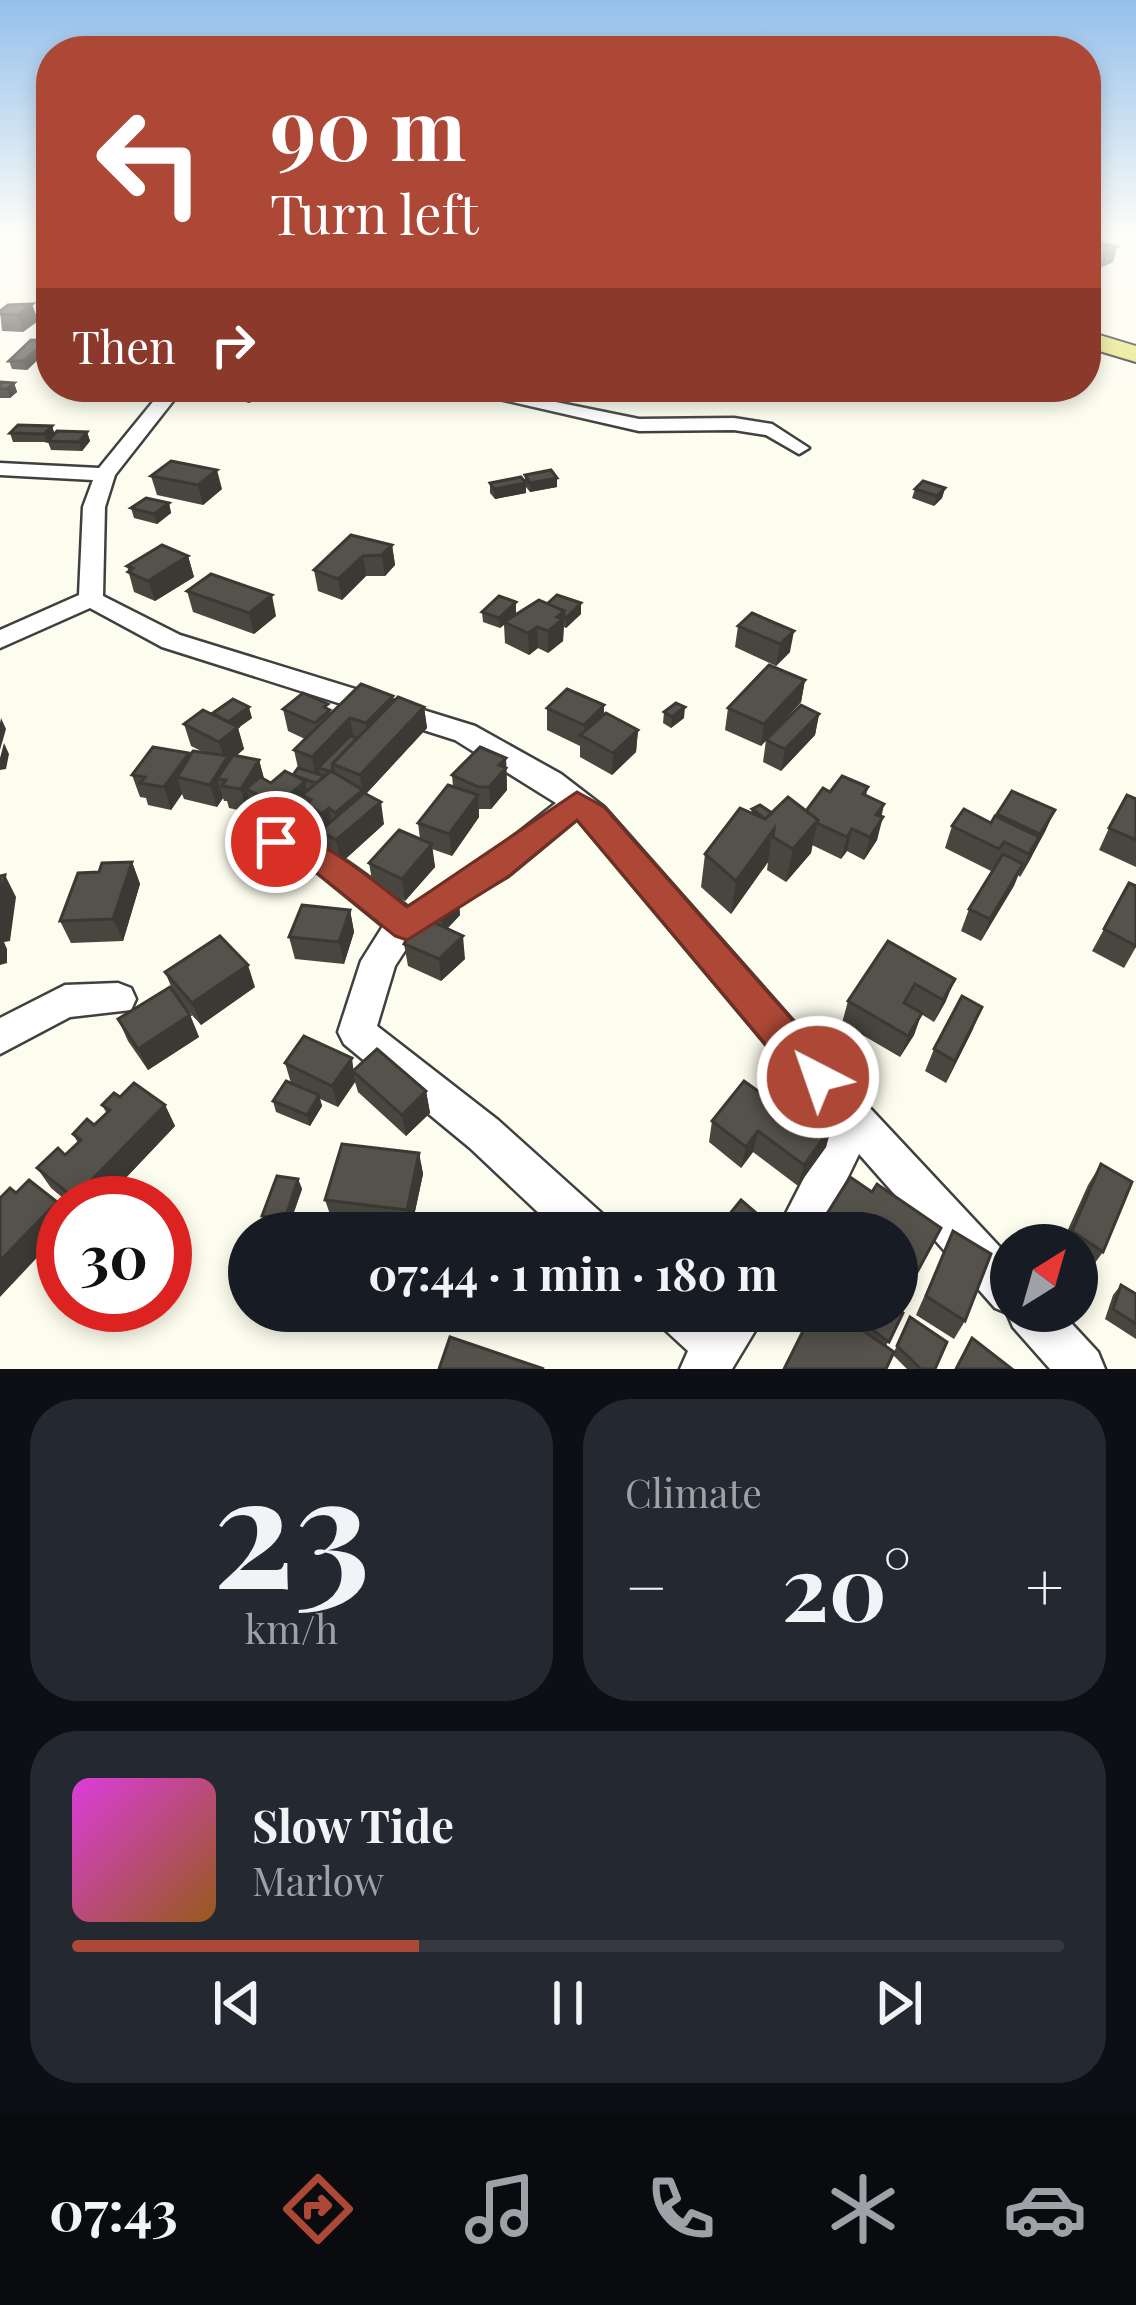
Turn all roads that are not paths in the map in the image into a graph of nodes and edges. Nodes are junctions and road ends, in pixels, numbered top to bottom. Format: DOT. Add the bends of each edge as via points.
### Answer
graph roads {
  1 [pos="1101,344"];
  2 [pos="1136,354"];
  3 [pos="163,402"];
  4 [pos="538,402"];
  5 [pos="799,448"];
  6 [pos="0,469"];
  7 [pos="105,474"];
  8 [pos="91,599"];
  9 [pos="0,640"];
  10 [pos="577,803"];
  11 [pos="276,842"];
  12 [pos="407,926"];
  13 [pos="118,999"];
  14 [pos="0,1037"];
  15 [pos="855,1120"];
  16 [pos="569,1212"];
  17 [pos="809,1212"];
  18 [pos="990,1269"];
  19 [pos="1048,1332"];
  20 [pos="1082,1369"];
  1 -- 2 [label="main road"];
  3 -- 7 [label="street"];
  4 -- 5 [label="street" via="639,425 772,430"];
  6 -- 7 [label="street"];
  7 -- 8 [label="street" via="94,507"];
  8 -- 9 [label="street"];
  8 -- 10 [label="street" via="171,641 465,733"];
  10 -- 12 [label="street"];
  10 -- 15 [label="street"];
  11 -- 12 [label="street" via="329,864"];
  12 -- 16 [label="street" via="379,961 357,1032"];
  13 -- 14 [label="street" via="65,1001"];
  15 -- 17 [label="street"];
  15 -- 18 [label="street"];
  19 -- 20 [label="street"];
}
